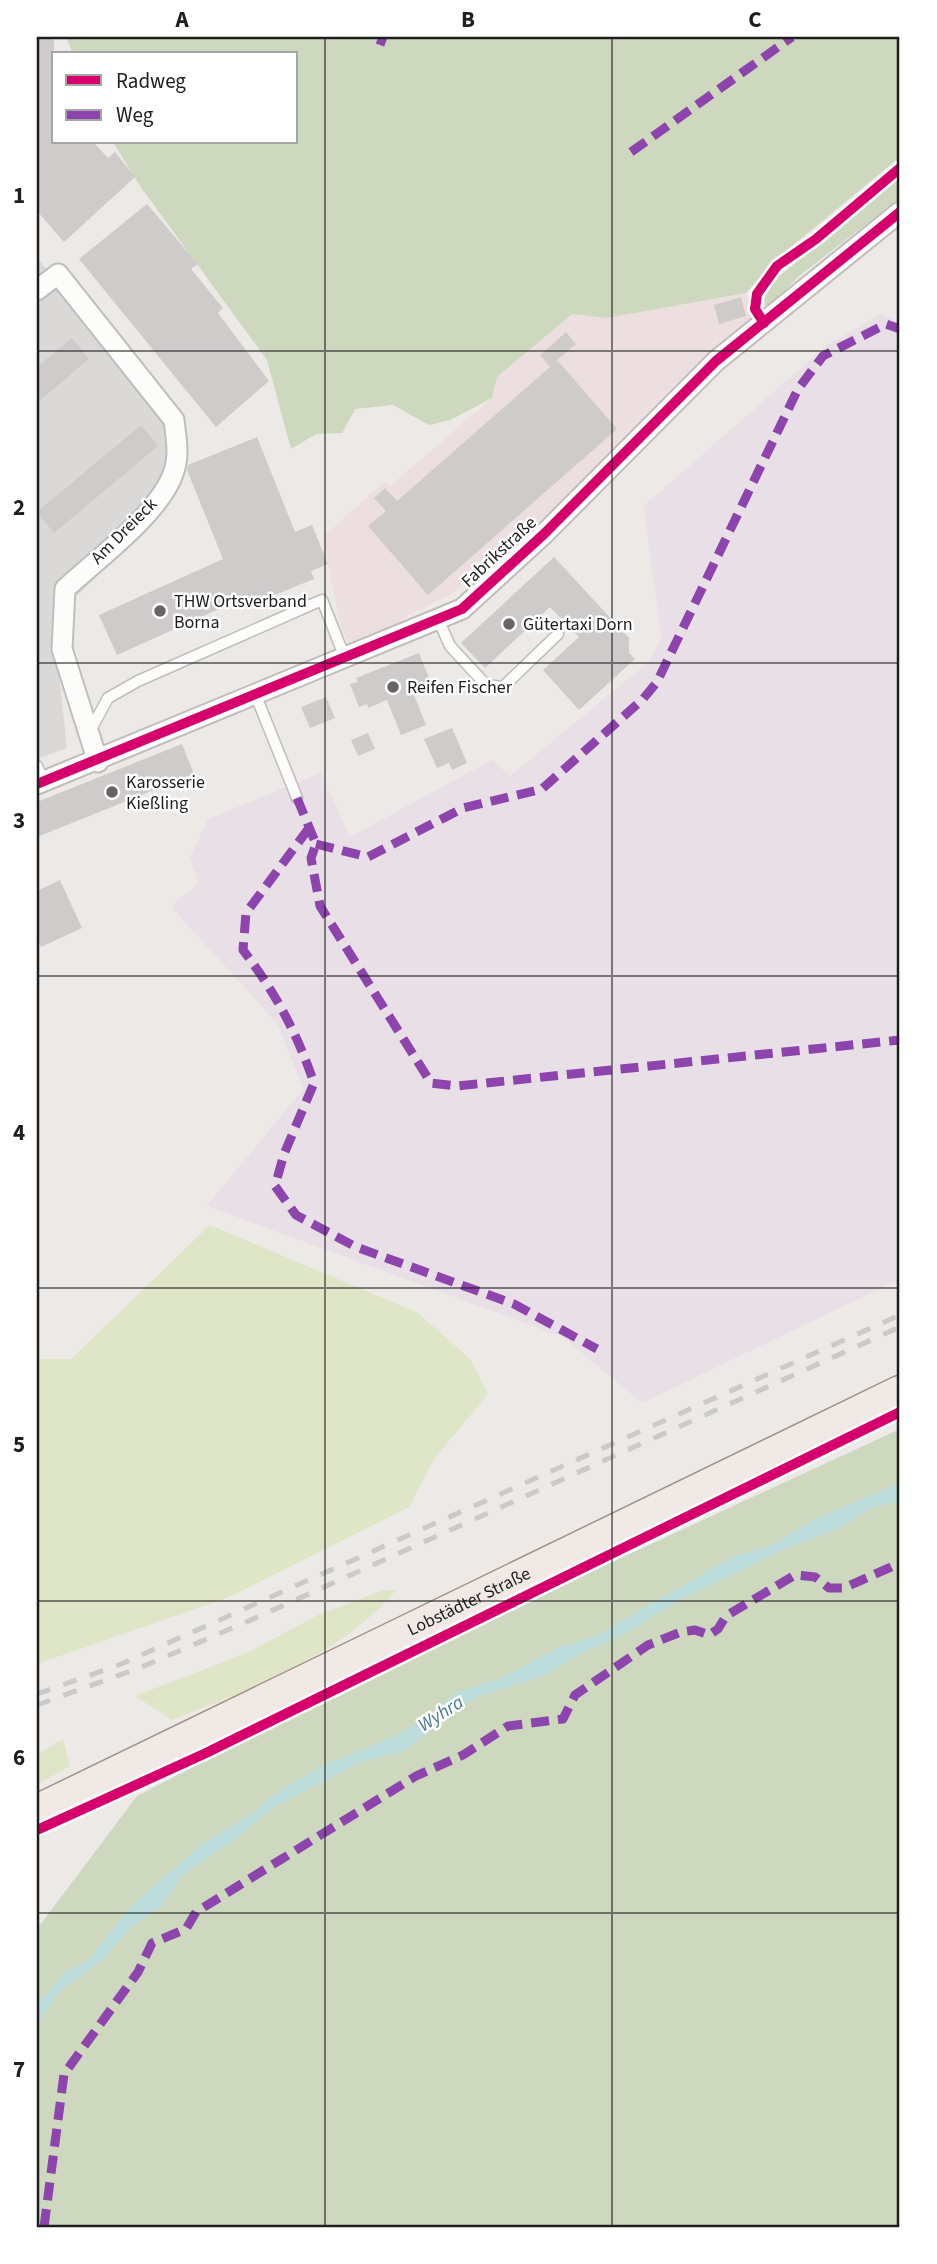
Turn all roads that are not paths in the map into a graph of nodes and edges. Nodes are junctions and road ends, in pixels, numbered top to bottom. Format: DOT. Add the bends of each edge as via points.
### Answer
graph roads {
  1 [pos="900,212"];
  2 [pos="37,290"];
  3 [pos="438,619"];
  4 [pos="558,634"];
  5 [pos="345,658"];
  6 [pos="256,696"];
  7 [pos="89,733"];
  8 [pos="98,762"];
  9 [pos="39,777"];
  10 [pos="297,798"];
  11 [pos="900,1392"];
  12 [pos="37,1811"];
  1 -- 3 [label="street, Fabrikstraße" via="716,361 544,534 463,609"];
  2 -- 7 [label="street, Am Dreieck" via="58,274 174,420 178,450 173,475 151,509 65,589 62,649"];
  3 -- 4 [label="lane" via="450,646 486,685 503,687"];
  3 -- 5 [label="street, Fabrikstraße"];
  5 -- 6 [label="street, Fabrikstraße"];
  5 -- 7 [label="lane" via="322,600 118,692 108,698"];
  6 -- 8 [label="street, Fabrikstraße"];
  6 -- 10 [label="lane"];
  7 -- 8 [label="street, Am Dreieck"];
  8 -- 9 [label="street, Fabrikstraße"];
  11 -- 12 [label="main road, Lobstädter Straße"];
}
